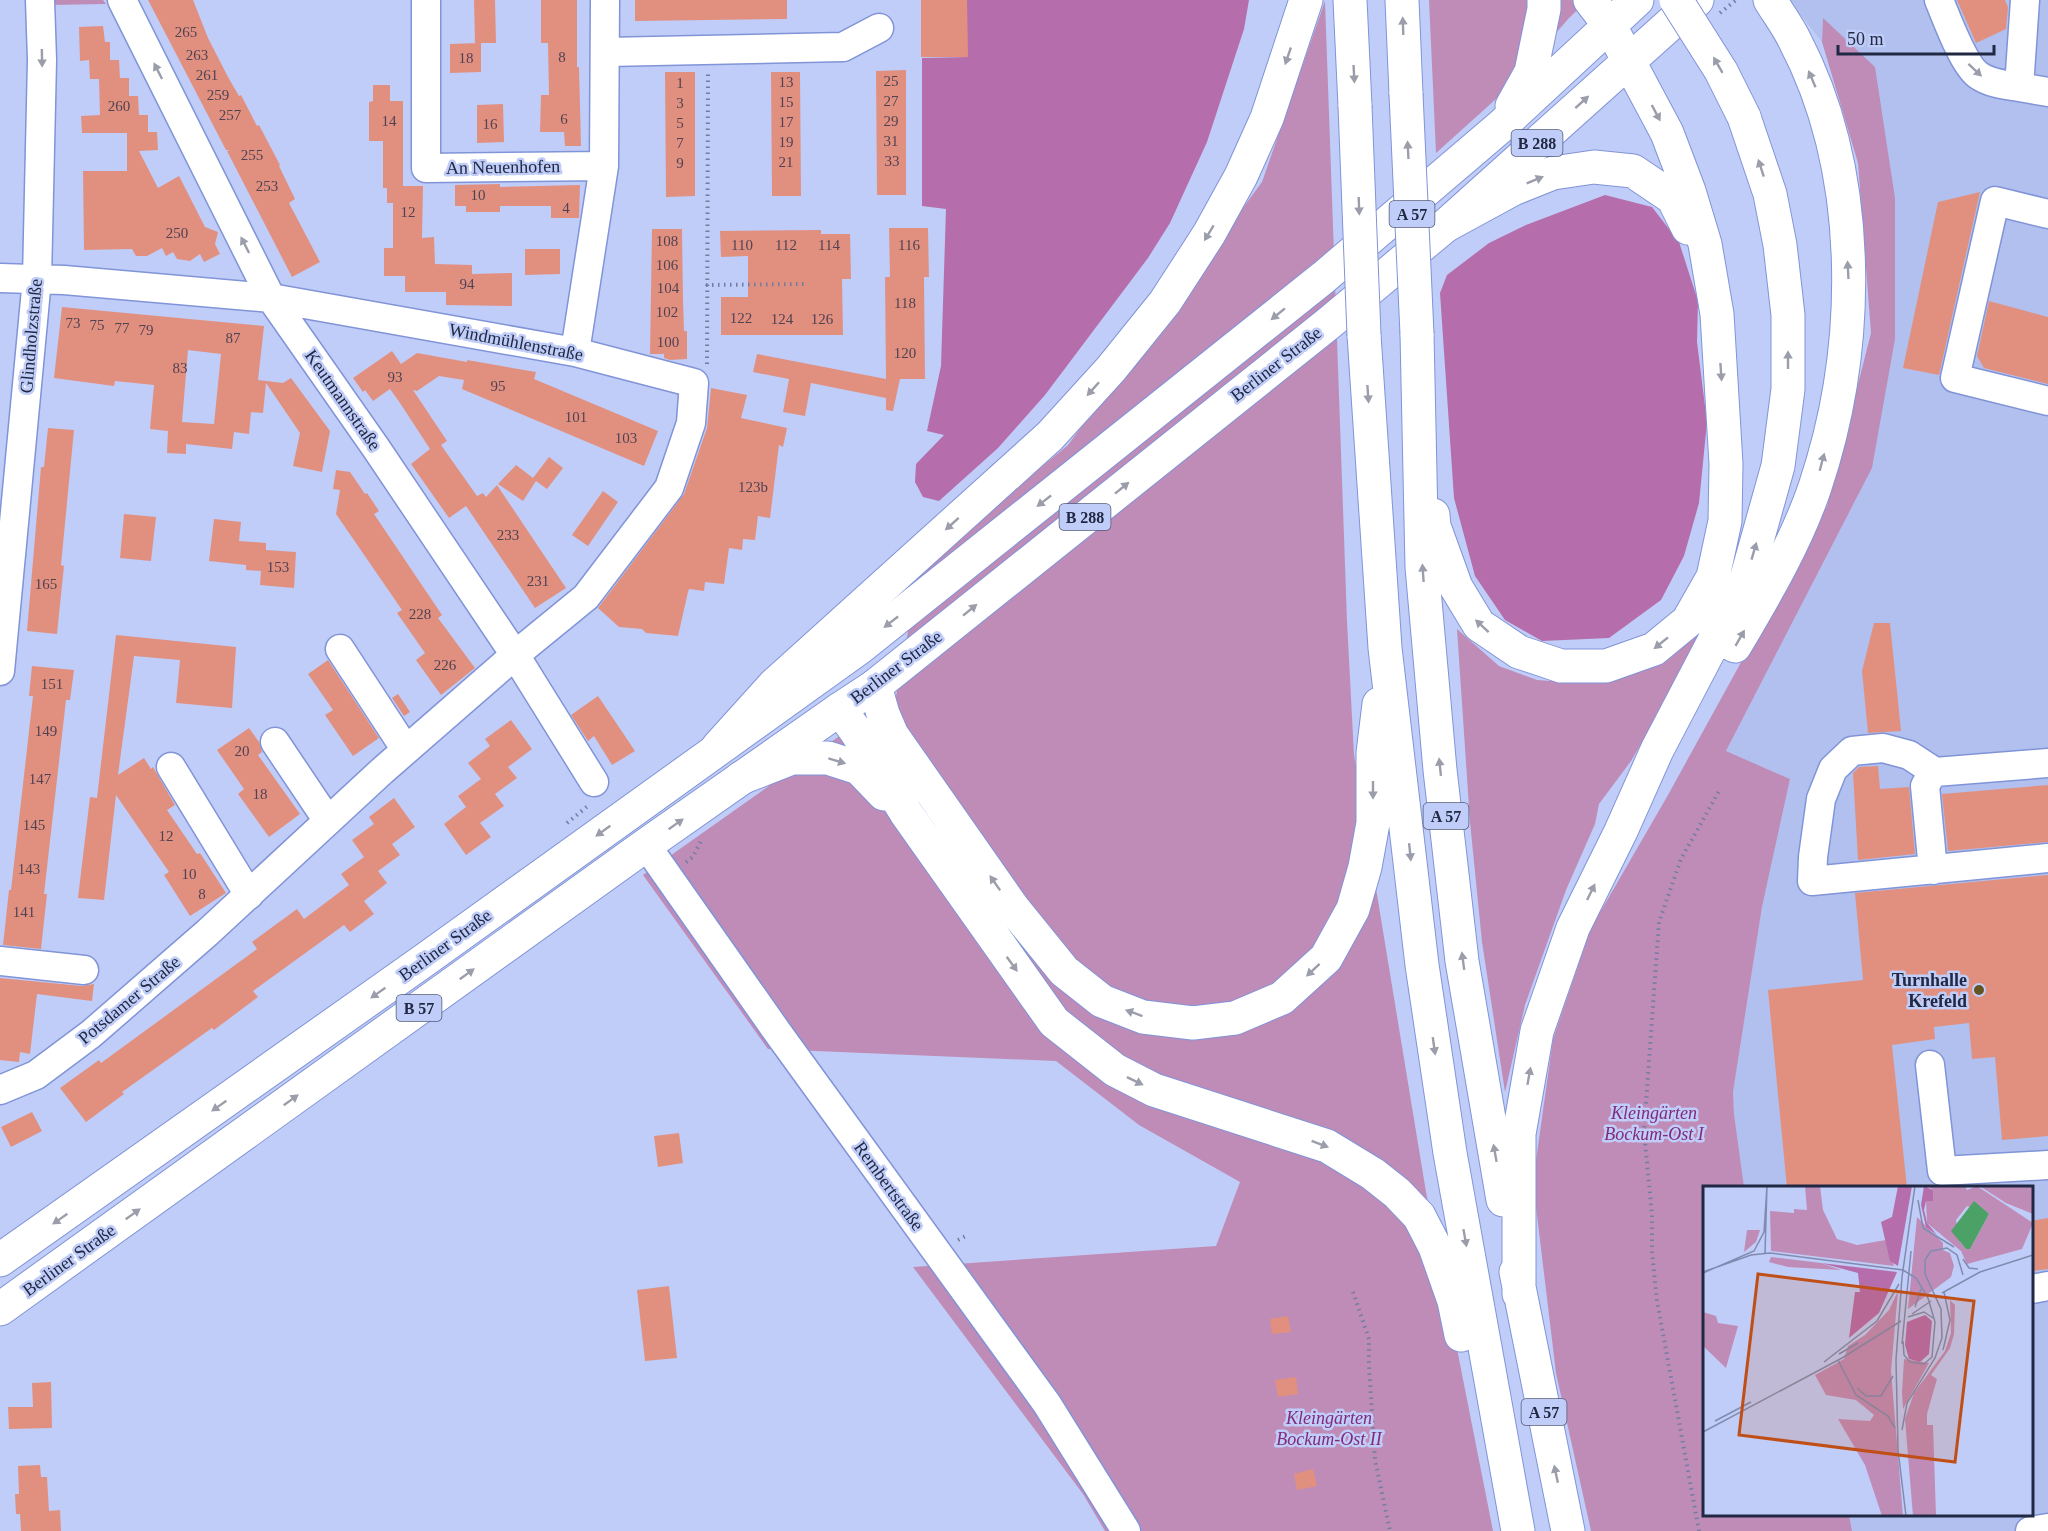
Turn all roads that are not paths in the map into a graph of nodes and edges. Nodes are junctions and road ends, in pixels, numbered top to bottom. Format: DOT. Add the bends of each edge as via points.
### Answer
graph roads {
  1 [pos="40,0"];
  2 [pos="122,0"];
  3 [pos="426,0"];
  4 [pos="605,0"];
  5 [pos="1306,0"];
  6 [pos="1350,0"];
  7 [pos="1402,0"];
  8 [pos="1544,0"];
  9 [pos="1590,0"];
  10 [pos="1638,0"];
  11 [pos="1676,0"];
  12 [pos="1697,0"];
  13 [pos="1770,0"];
  14 [pos="1939,0"];
  15 [pos="2025,0"];
  16 [pos="1610,26"];
  17 [pos="879,28"];
  18 [pos="606,52"];
  19 [pos="1629,61"];
  20 [pos="2019,87"];
  21 [pos="2048,92"];
  22 [pos="1500,127"];
  23 [pos="604,166"];
  24 [pos="2048,214"];
  25 [pos="1445,226"];
  26 [pos="0,278"];
  27 [pos="37,279"];
  28 [pos="271,298"];
  29 [pos="1717,314"];
  30 [pos="1417,334"];
  31 [pos="574,352"];
  32 [pos="2048,401"];
  33 [pos="859,648"];
  34 [pos="1386,648"];
  35 [pos="340,649"];
  36 [pos="515,655"];
  37 [pos="0,669"];
  38 [pos="875,686"];
  39 [pos="802,688"];
  40 [pos="840,709"];
  41 [pos="275,742"];
  42 [pos="718,747"];
  43 [pos="406,750"];
  44 [pos="2048,763"];
  45 [pos="171,766"];
  46 [pos="1935,772"];
  47 [pos="741,778"];
  48 [pos="594,782"];
  49 [pos="906,813"];
  50 [pos="328,821"];
  51 [pos="1621,831"];
  52 [pos="646,845"];
  53 [pos="2048,858"];
  54 [pos="1933,870"];
  55 [pos="249,895"];
  56 [pos="0,961"];
  57 [pos="84,970"];
  58 [pos="1930,1065"];
  59 [pos="0,1090"];
  60 [pos="2048,1165"];
  61 [pos="0,1260"];
  62 [pos="2048,1286"];
  63 [pos="2033,1289"];
  64 [pos="1520,1294"];
  65 [pos="0,1309"];
  66 [pos="1509,1487"];
  67 [pos="2048,1528"];
  68 [pos="1126,1531"];
  69 [pos="1518,1531"];
  70 [pos="1568,1531"];
  71 [pos="2030,1531"];
  1 -- 27 [label="street, Glindholzstraße, one-way"];
  28 -- 2 [label="street, Keutmannstraße, one-way"];
  3 -- 23 [label="street, An Neuenhofen" via="426,168"];
  4 -- 18 [label="street"];
  5 -- 42 [label="main road, one-way" via="1267,118 1241,176 1165,302 1050,436 774,685"];
  6 -- 34 [label="main road, A 57, one-way, bridge" via="1364,335"];
  30 -- 7 [label="main road, A 57, one-way, bridge"];
  8 -- 22 [label="main road" via="1531,72"];
  9 -- 16 [label="main road"];
  10 -- 16 [label="main road, Berliner Straße / B 288"];
  51 -- 11 [label="main road, one-way, bridge" via="1657,750 1746,580 1778,466 1788,389 1788,315 1772,204 1744,117 1721,71"];
  12 -- 19 [label="main road, Berliner Straße / B 288"];
  51 -- 13 [label="main road, one-way" via="1688,729 1782,564 1815,488 1844,360 1849,285 1845,213 1833,144 1816,88 1794,39"];
  14 -- 20 [label="street, one-way" via="1968,66 1993,81"];
  15 -- 20 [label="street"];
  16 -- 19 [label="main road"];
  16 -- 22 [label="main road, Berliner Straße / B 288"];
  17 -- 18 [label="street" via="843,47"];
  18 -- 23 [label="street"];
  25 -- 19 [label="main road, Berliner Straße / B 288, one-way"];
  19 -- 29 [label="main road, one-way" via="1667,133 1689,191 1705,244"];
  20 -- 21 [label="street"];
  22 -- 33 [label="main road, Berliner Straße / B 288, one-way" via="1232,352"];
  23 -- 31 [label="street"];
  24 -- 32 [label="street" via="1995,201 1955,378"];
  25 -- 29 [label="main road, one-way" via="1552,173 1594,167 1633,171 1673,198 1688,226"];
  38 -- 25 [label="main road, Berliner Straße / B 288, one-way"];
  26 -- 27 [label="street, Windmühlenstraße"];
  27 -- 28 [label="street, Windmühlenstraße"];
  27 -- 37 [label="street, Glindholzstraße"];
  28 -- 31 [label="street, Windmühlenstraße"];
  28 -- 36 [label="street, Keutmannstraße"];
  29 -- 30 [label="main road, one-way" via="1725,521 1713,576 1688,621 1654,649 1606,666 1561,666 1519,652 1479,626 1456,587 1434,526"];
  64 -- 30 [label="main road, A 57, one-way" via="1462,961 1440,770 1422,567"];
  31 -- 36 [label="street, Windmühlenstraße" via="694,383 691,423 669,488 586,597"];
  33 -- 39 [label="main road, Berliner Straße / B 288"];
  33 -- 40 [label="main road, Berliner Straße" via="839,688"];
  34 -- 38 [label="main road, one-way" via="1373,753 1373,823 1353,909 1326,958 1282,998 1235,1018 1192,1023 1143,1017 1102,1001 1064,971 1013,908 892,735"];
  34 -- 66 [label="main road, A 57, one-way" via="1426,989 1450,1153"];
  35 -- 43 [label="street"];
  36 -- 43 [label="street, Potsdamer Straße"];
  36 -- 48 [label="street, Keutmannstraße"];
  38 -- 40 [label="main road, Berliner Straße / B 288"];
  39 -- 42 [label="main road, Berliner Straße / B 57"];
  40 -- 47 [label="main road, Berliner Straße / B 57"];
  40 -- 49 [label="main road"];
  41 -- 50 [label="street"];
  42 -- 61 [label="main road, Berliner Straße / B 57, one-way" via="426,960"];
  43 -- 50 [label="street, Potsdamer Straße"];
  44 -- 46 [label="street"];
  45 -- 55 [label="street"];
  46 -- 54 [label="street" via="1925,786"];
  46 -- 54 [label="street" via="1909,755 1883,748 1852,751 1833,769 1821,799 1812,881"];
  47 -- 49 [label="main road, one-way" via="792,758 828,758 859,768"];
  52 -- 47 [label="main road, Berliner Straße / B 57, one-way"];
  49 -- 66 [label="main road, one-way" via="1054,1022 1079,1044 1115,1070 1154,1090 1327,1146 1373,1174 1419,1216 1436,1247 1454,1301 1477,1413"];
  50 -- 55 [label="street, Potsdamer Straße"];
  64 -- 51 [label="main road, one-way" via="1519,1134 1537,1031 1573,927"];
  65 -- 52 [label="main road, Berliner Straße / B 57, one-way"];
  52 -- 68 [label="street, Rembertstraße" via="1047,1404"];
  53 -- 54 [label="street"];
  55 -- 59 [label="street, Potsdamer Straße" via="91,1034 36,1075"];
  56 -- 57 [label="street"];
  58 -- 60 [label="street" via="1942,1171"];
  62 -- 63 [label="street"];
  70 -- 64 [label="main road, A 57, one-way"];
  66 -- 69 [label="main road, A 57"];
  67 -- 71 [label="street"];
}
